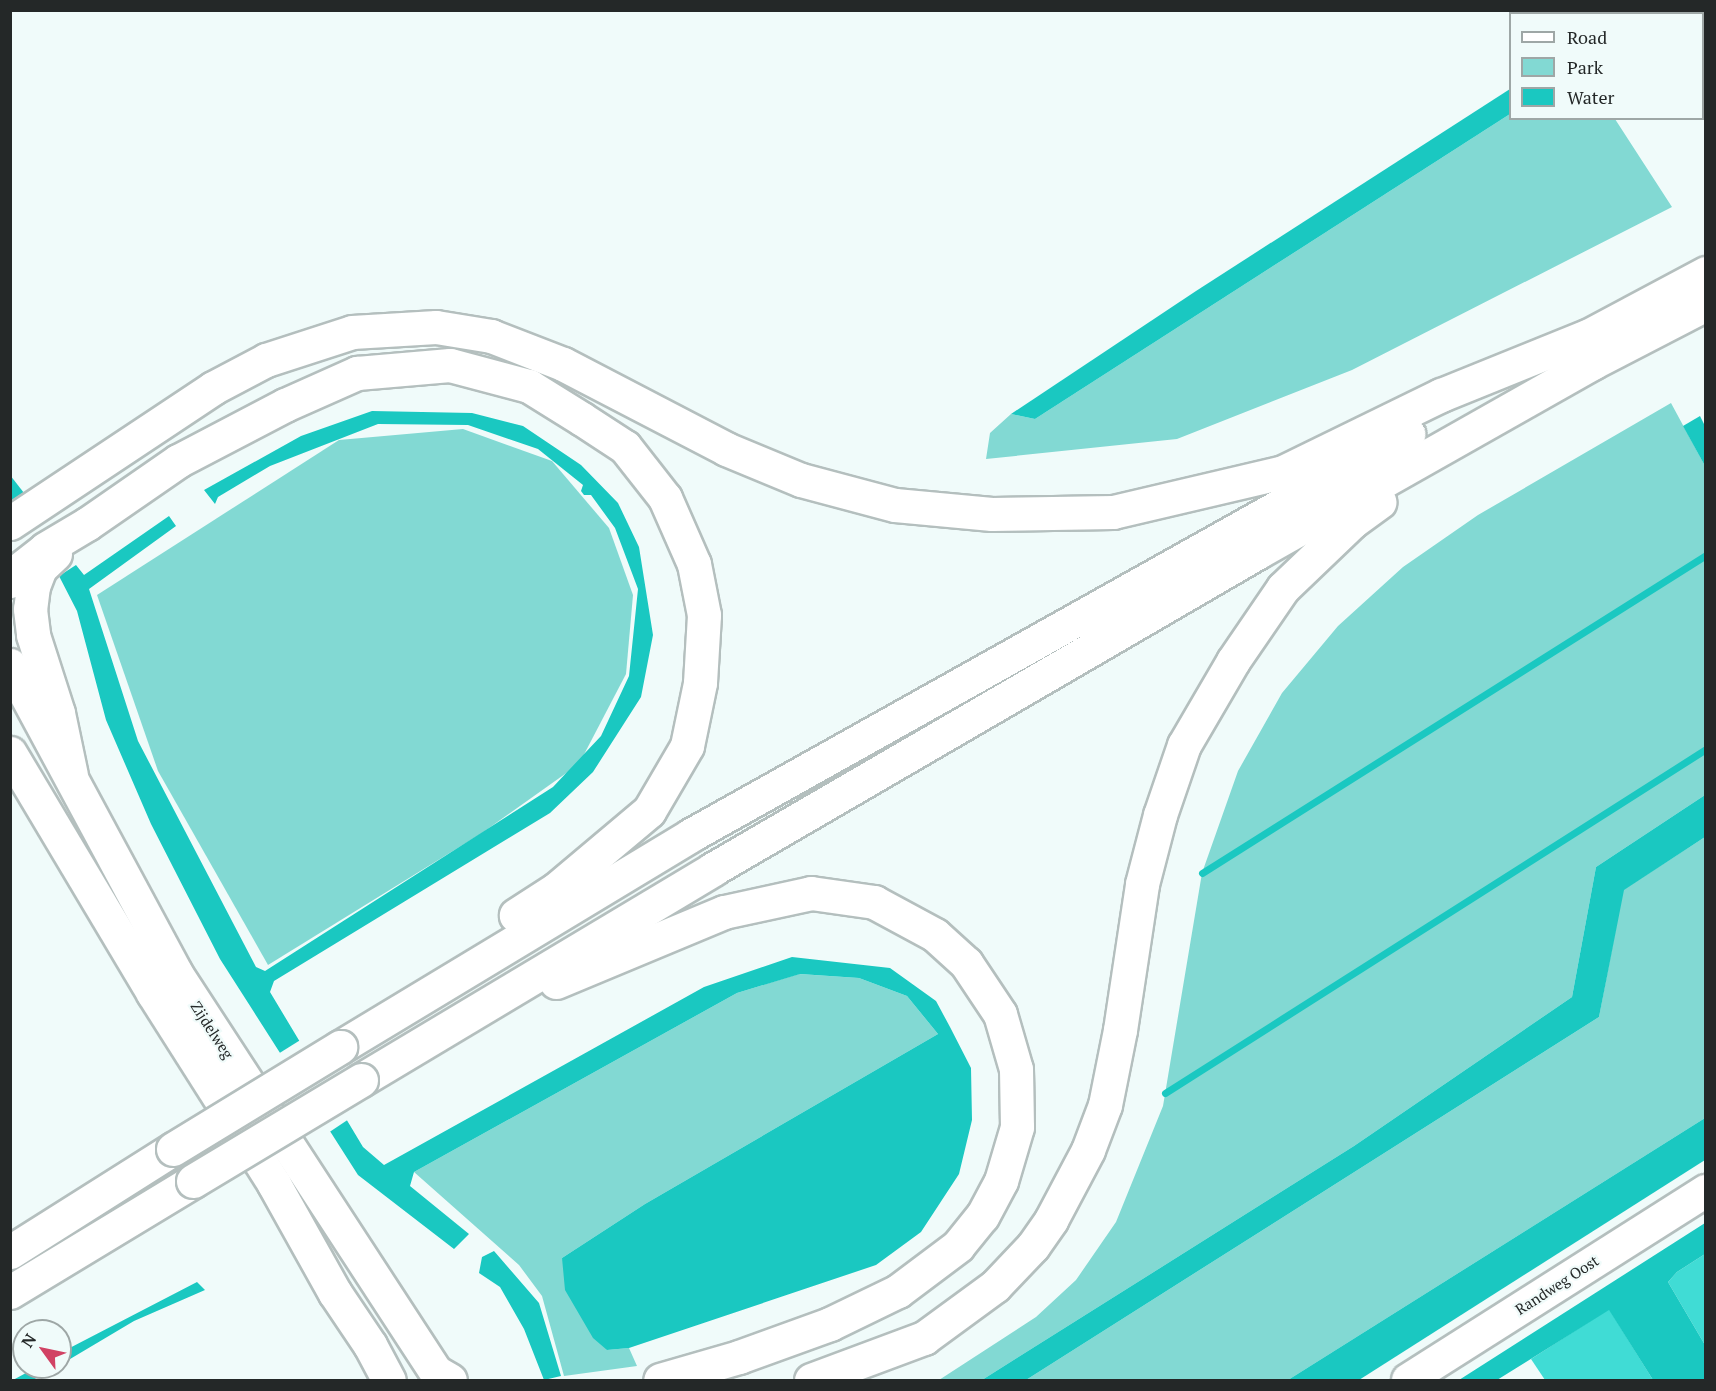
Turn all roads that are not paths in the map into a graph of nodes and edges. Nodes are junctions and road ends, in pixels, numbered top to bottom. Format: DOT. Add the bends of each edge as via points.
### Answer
graph roads {
  1 [pos="1706,273"];
  2 [pos="1706,304"];
  3 [pos="1589,350"];
  4 [pos="90,473"];
  5 [pos="10,523"];
  6 [pos="87,524"];
  7 [pos="10,540"];
  8 [pos="10,581"];
  9 [pos="10,666"];
  10 [pos="10,692"];
  11 [pos="10,753"];
  12 [pos="10,764"];
  13 [pos="71,775"];
  14 [pos="35,796"];
  15 [pos="468,1016"];
  16 [pos="340,1047"];
  17 [pos="1706,1191"];
  18 [pos="10,1252"];
  19 [pos="10,1292"];
  20 [pos="335,1293"];
  21 [pos="371,1380"];
  22 [pos="389,1380"];
  23 [pos="438,1380"];
  24 [pos="660,1380"];
  25 [pos="811,1380"];
  26 [pos="1408,1380"];
  1 -- 3 [label="main road"];
  2 -- 3 [label="main road"];
  3 -- 4 [label="main road" via="1441,395 1283,472 1113,512 992,514 895,505 801,480 726,449 563,364 491,336 436,327 352,332 266,360 213,388"];
  3 -- 15 [label="main road" via="1247,558"];
  3 -- 16 [label="main road" via="1239,527 691,835"];
  3 -- 25 [label="main road" via="1499,427 1433,464 1352,522 1283,588 1233,661 1184,745 1142,884 1105,1105 1066,1196 1033,1246 995,1286 956,1317 896,1351"];
  4 -- 5 [label="main road"];
  4 -- 7 [label="main road" via="53,510"];
  6 -- 8 [label="main road" via="45,549"];
  6 -- 13 [label="main road" via="40,568 30,609 33,635 58,713"];
  6 -- 16 [label="main road" via="178,462 285,405 357,373 450,364 529,386 582,418 625,447 665,498 694,564 704,615 700,683 687,746 649,811 556,889 442,963"];
  9 -- 13 [label="main road, Zijdelweg"];
  10 -- 13 [label="main road, Zijdelweg"];
  11 -- 14 [label="main road, Zijdelweg"];
  12 -- 14 [label="main road, Zijdelweg"];
  13 -- 23 [label="main road, Zijdelweg" via="175,972 373,1273"];
  14 -- 20 [label="main road, Zijdelweg" via="274,1184"];
  15 -- 19 [label="main road, bridge"];
  15 -- 24 [label="main road" via="724,912 811,893 874,902 935,935 966,963 1000,1014 1016,1069 1017,1127 1001,1181 982,1216 958,1246 898,1291 849,1315 793,1338"];
  16 -- 18 [label="main road, bridge"];
  17 -- 26 [label="street, Randweg Oost"];
  20 -- 21 [label="main road, Zijdelweg"];
  20 -- 22 [label="main road, Zijdelweg"];
}
